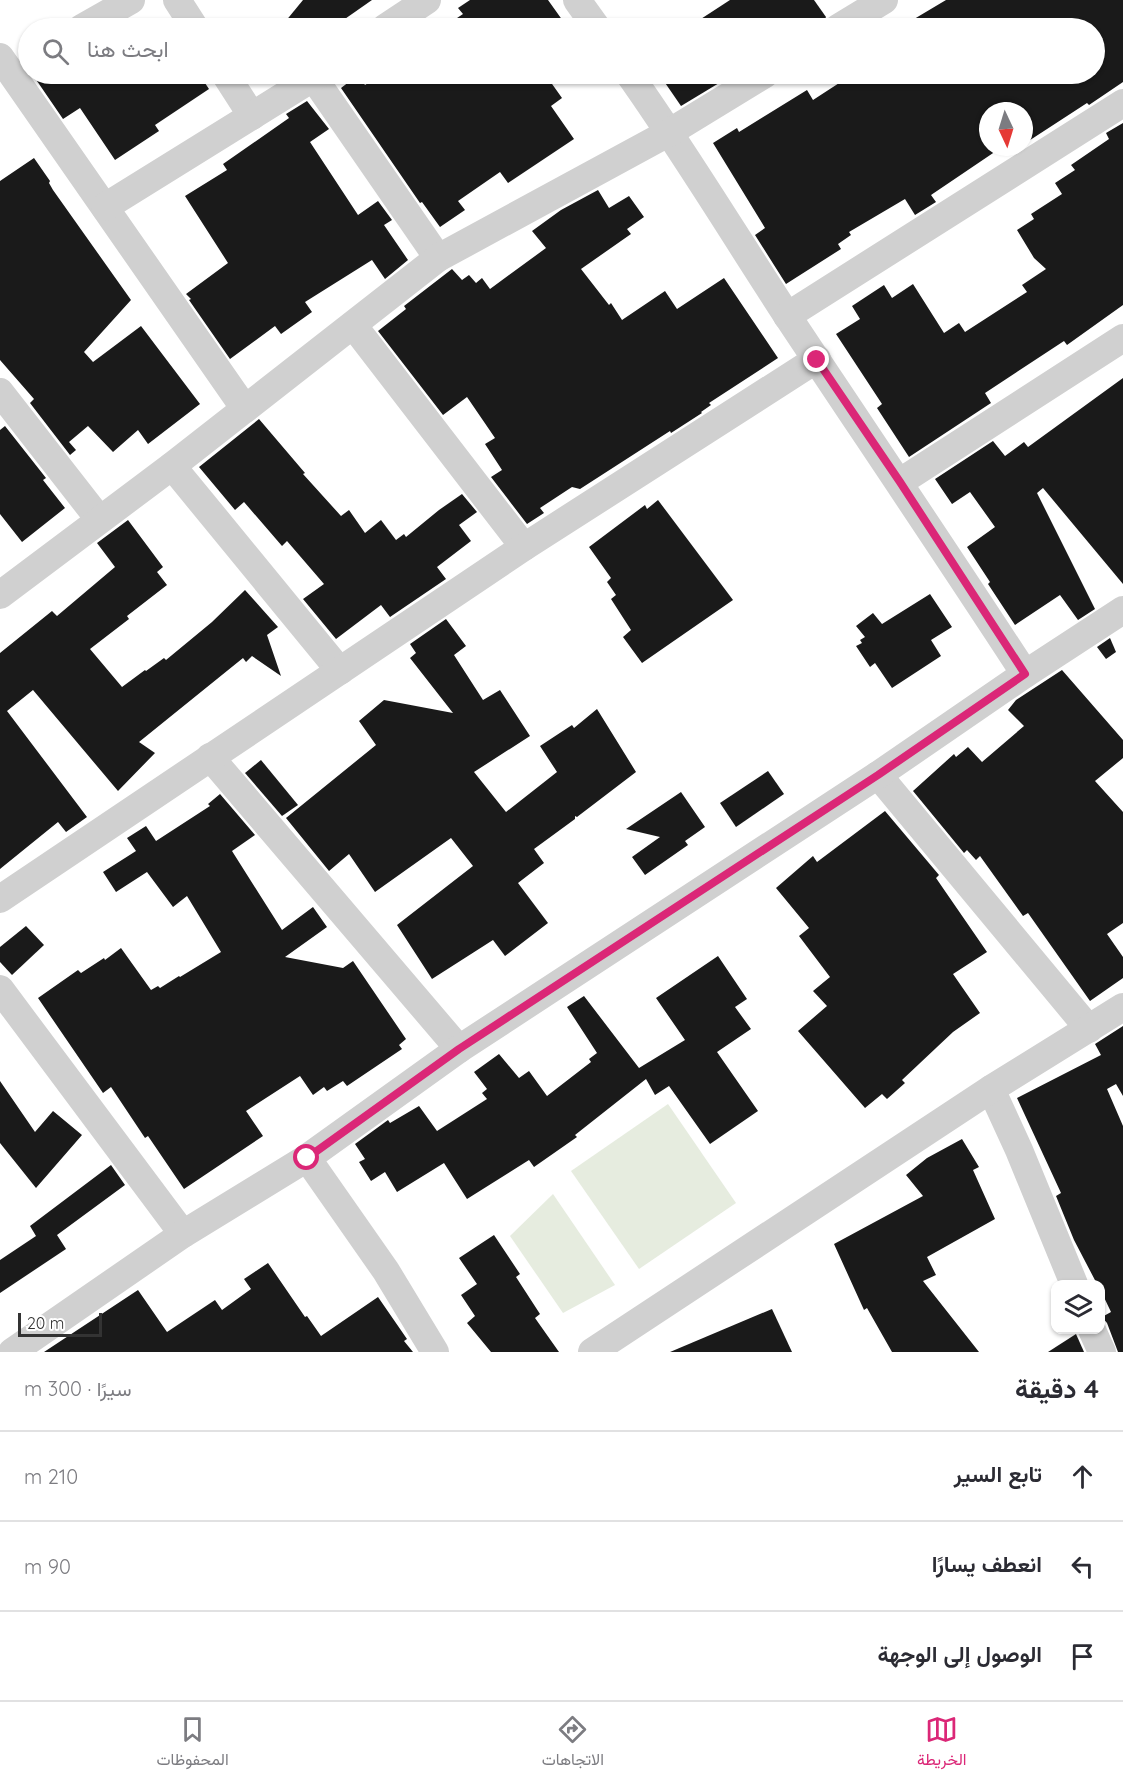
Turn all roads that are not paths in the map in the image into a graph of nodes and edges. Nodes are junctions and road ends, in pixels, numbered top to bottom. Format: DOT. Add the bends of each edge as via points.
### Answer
graph roads {
  1 [pos="131,0"];
  2 [pos="177,0"];
  3 [pos="427,0"];
  4 [pos="577,0"];
  5 [pos="884,0"];
  6 [pos="100,18"];
  7 [pos="189,18"];
  8 [pos="400,18"];
  9 [pos="590,18"];
  10 [pos="854,18"];
  11 [pos="9,66"];
  12 [pos="18,79"];
  13 [pos="21,84"];
  14 [pos="231,84"];
  15 [pos="302,84"];
  16 [pos="322,84"];
  17 [pos="635,84"];
  18 [pos="749,84"];
  19 [pos="1123,103"];
  20 [pos="252,116"];
  21 [pos="670,132"];
  22 [pos="105,207"];
  23 [pos="438,258"];
  24 [pos="787,316"];
  25 [pos="353,325"];
  26 [pos="1123,338"];
  27 [pos="817,360"];
  28 [pos="0,392"];
  29 [pos="245,409"];
  30 [pos="172,466"];
  31 [pos="900,482"];
  32 [pos="99,519"];
  33 [pos="524,547"];
  34 [pos="0,594"];
  35 [pos="1123,610"];
  36 [pos="340,671"];
  37 [pos="1025,674"];
  38 [pos="210,757"];
  39 [pos="878,775"];
  40 [pos="0,899"];
  41 [pos="0,989"];
  42 [pos="1123,1007"];
  43 [pos="1089,1029"];
  44 [pos="459,1049"];
  45 [pos="991,1089"];
  46 [pos="307,1158"];
  47 [pos="183,1234"];
  48 [pos="1072,1280"];
  49 [pos="1094,1334"];
  50 [pos="12,1352"];
  51 [pos="435,1352"];
  52 [pos="592,1352"];
  53 [pos="1102,1352"];
  1 -- 6 [label="street"];
  2 -- 7 [label="street"];
  3 -- 8 [label="street"];
  4 -- 9 [label="street"];
  5 -- 10 [label="street"];
  11 -- 12 [label="street"];
  13 -- 22 [label="street"];
  14 -- 20 [label="street"];
  15 -- 20 [label="street"];
  16 -- 23 [label="street"];
  17 -- 21 [label="street"];
  18 -- 21 [label="street"];
  19 -- 24 [label="street"];
  20 -- 22 [label="street"];
  21 -- 23 [label="street"];
  21 -- 24 [label="street"];
  22 -- 29 [label="street"];
  23 -- 25 [label="street"];
  24 -- 27 [label="street"];
  25 -- 29 [label="street"];
  25 -- 33 [label="street"];
  26 -- 31 [label="street"];
  27 -- 31 [label="street"];
  27 -- 33 [label="street"];
  28 -- 32 [label="street"];
  29 -- 30 [label="street"];
  30 -- 32 [label="street"];
  30 -- 36 [label="street"];
  31 -- 37 [label="street"];
  32 -- 34 [label="street"];
  33 -- 36 [label="street"];
  35 -- 37 [label="street"];
  36 -- 38 [label="street"];
  37 -- 39 [label="street"];
  38 -- 40 [label="street"];
  38 -- 44 [label="street"];
  39 -- 43 [label="street"];
  39 -- 44 [label="street"];
  41 -- 47 [label="street"];
  42 -- 43 [label="street"];
  43 -- 45 [label="street"];
  44 -- 46 [label="street"];
  45 -- 48 [label="street"];
  45 -- 52 [label="street"];
  46 -- 47 [label="street"];
  46 -- 51 [label="street" via="386,1271"];
  47 -- 50 [label="street"];
  49 -- 53 [label="street"];
}
